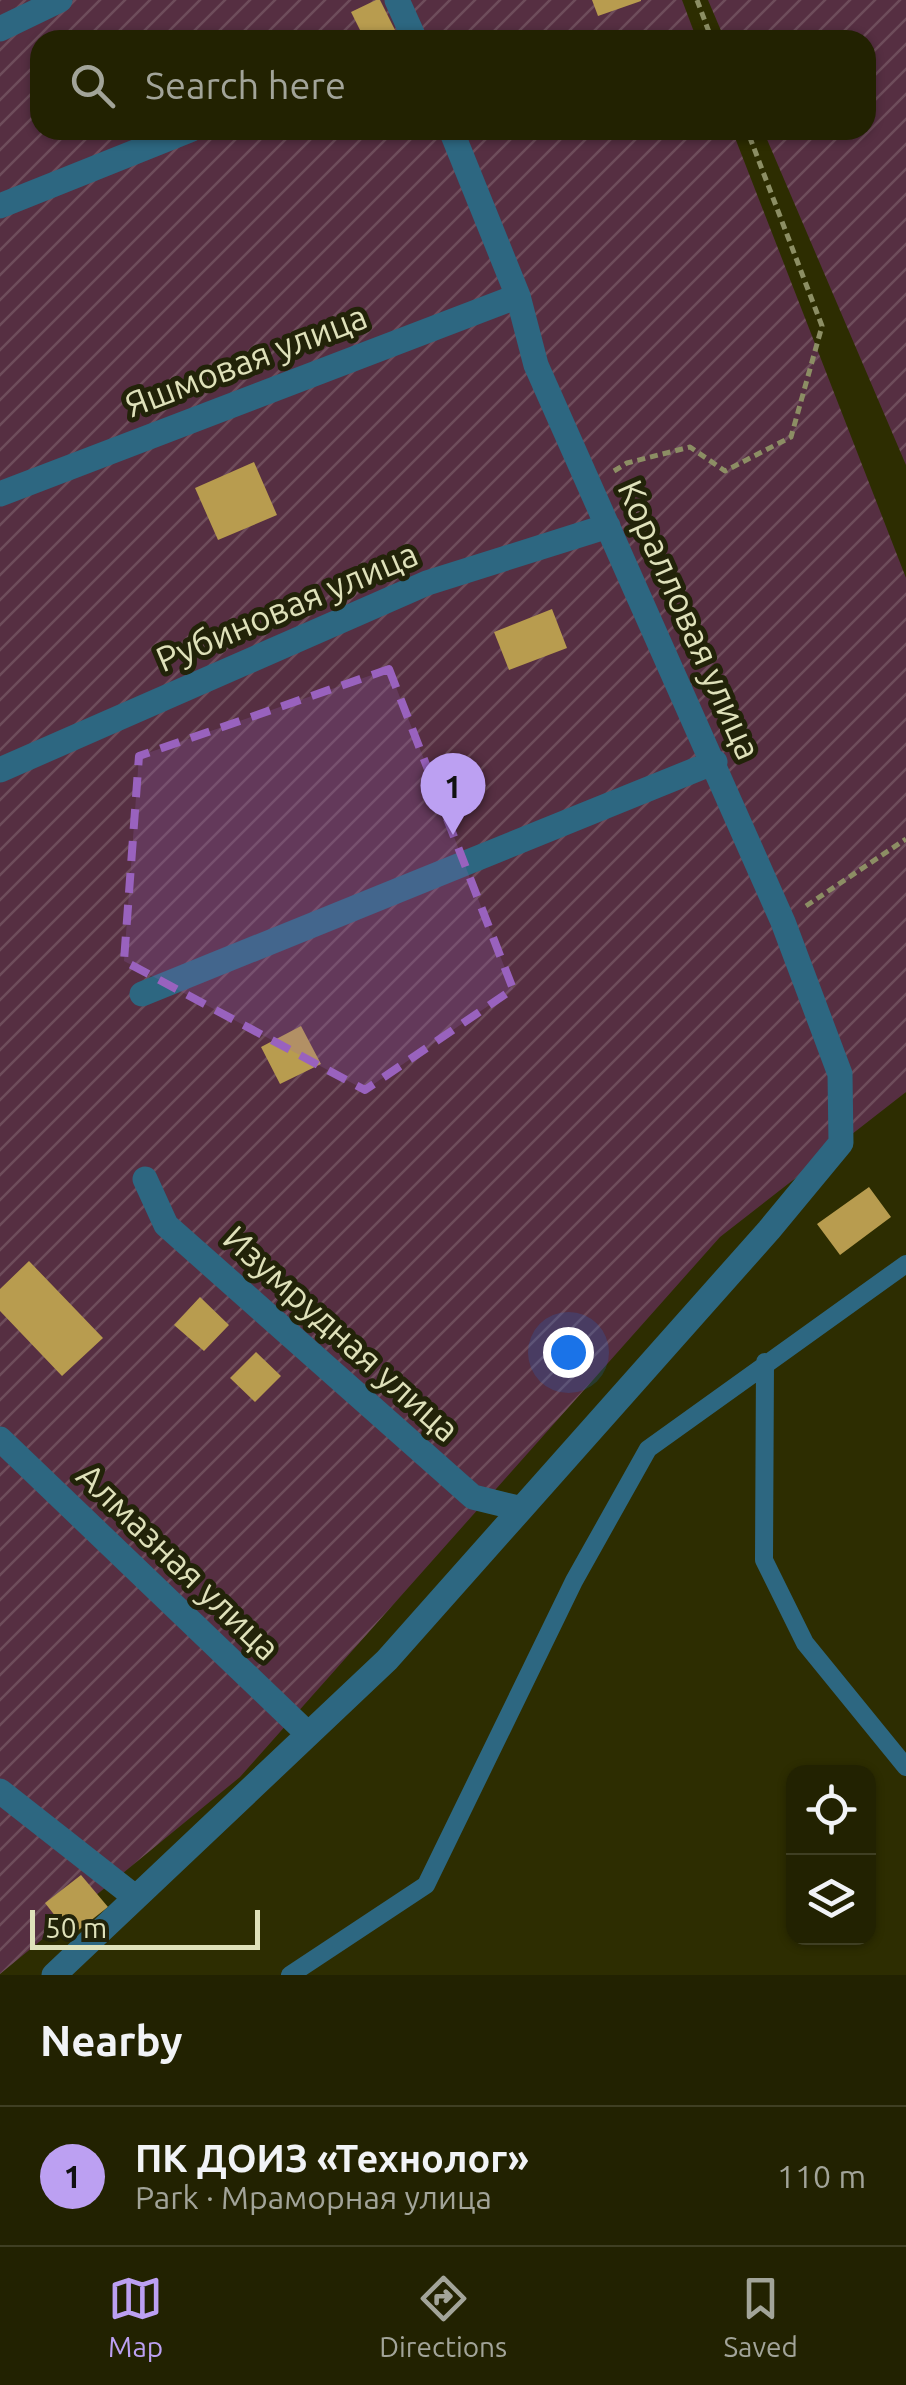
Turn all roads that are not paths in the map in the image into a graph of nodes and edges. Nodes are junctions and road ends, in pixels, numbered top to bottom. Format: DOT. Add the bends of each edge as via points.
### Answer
graph roads {
  1 [pos="60,0"];
  2 [pos="397,0"];
  3 [pos="0,29"];
  4 [pos="410,30"];
  5 [pos="165,140"];
  6 [pos="455,140"];
  7 [pos="0,206"];
  8 [pos="518,296"];
  9 [pos="0,494"];
  10 [pos="608,526"];
  11 [pos="715,762"];
  12 [pos="0,770"];
  13 [pos="142,994"];
  14 [pos="146,1179"];
  15 [pos="906,1264"];
  16 [pos="765,1362"];
  17 [pos="0,1439"];
  18 [pos="518,1508"];
  19 [pos="308,1734"];
  20 [pos="906,1767"];
  21 [pos="0,1790"];
  22 [pos="135,1896"];
  23 [pos="54,1975"];
  24 [pos="290,1975"];
  1 -- 3 [label="street"];
  2 -- 4 [label="street"];
  5 -- 7 [label="street"];
  6 -- 8 [label="street, Коралловая улица"];
  8 -- 9 [label="street, Яшмовая улица"];
  8 -- 10 [label="street, Коралловая улица" via="536,364"];
  10 -- 11 [label="street, Коралловая улица"];
  10 -- 12 [label="street, Рубиновая улица" via="427,583"];
  11 -- 13 [label="street"];
  11 -- 18 [label="street, Коралловая улица" via="840,1074 840,1143"];
  14 -- 18 [label="street, Изумрудная улица" via="166,1225 473,1497"];
  15 -- 16 [label="lane"];
  16 -- 20 [label="lane" via="764,1560 805,1644"];
  16 -- 24 [label="lane" via="648,1449 574,1581 426,1885"];
  17 -- 19 [label="street, Алмазная улица"];
  18 -- 19 [label="street" via="387,1660"];
  19 -- 22 [label="street"];
  21 -- 22 [label="street"];
  22 -- 23 [label="street"];
}
